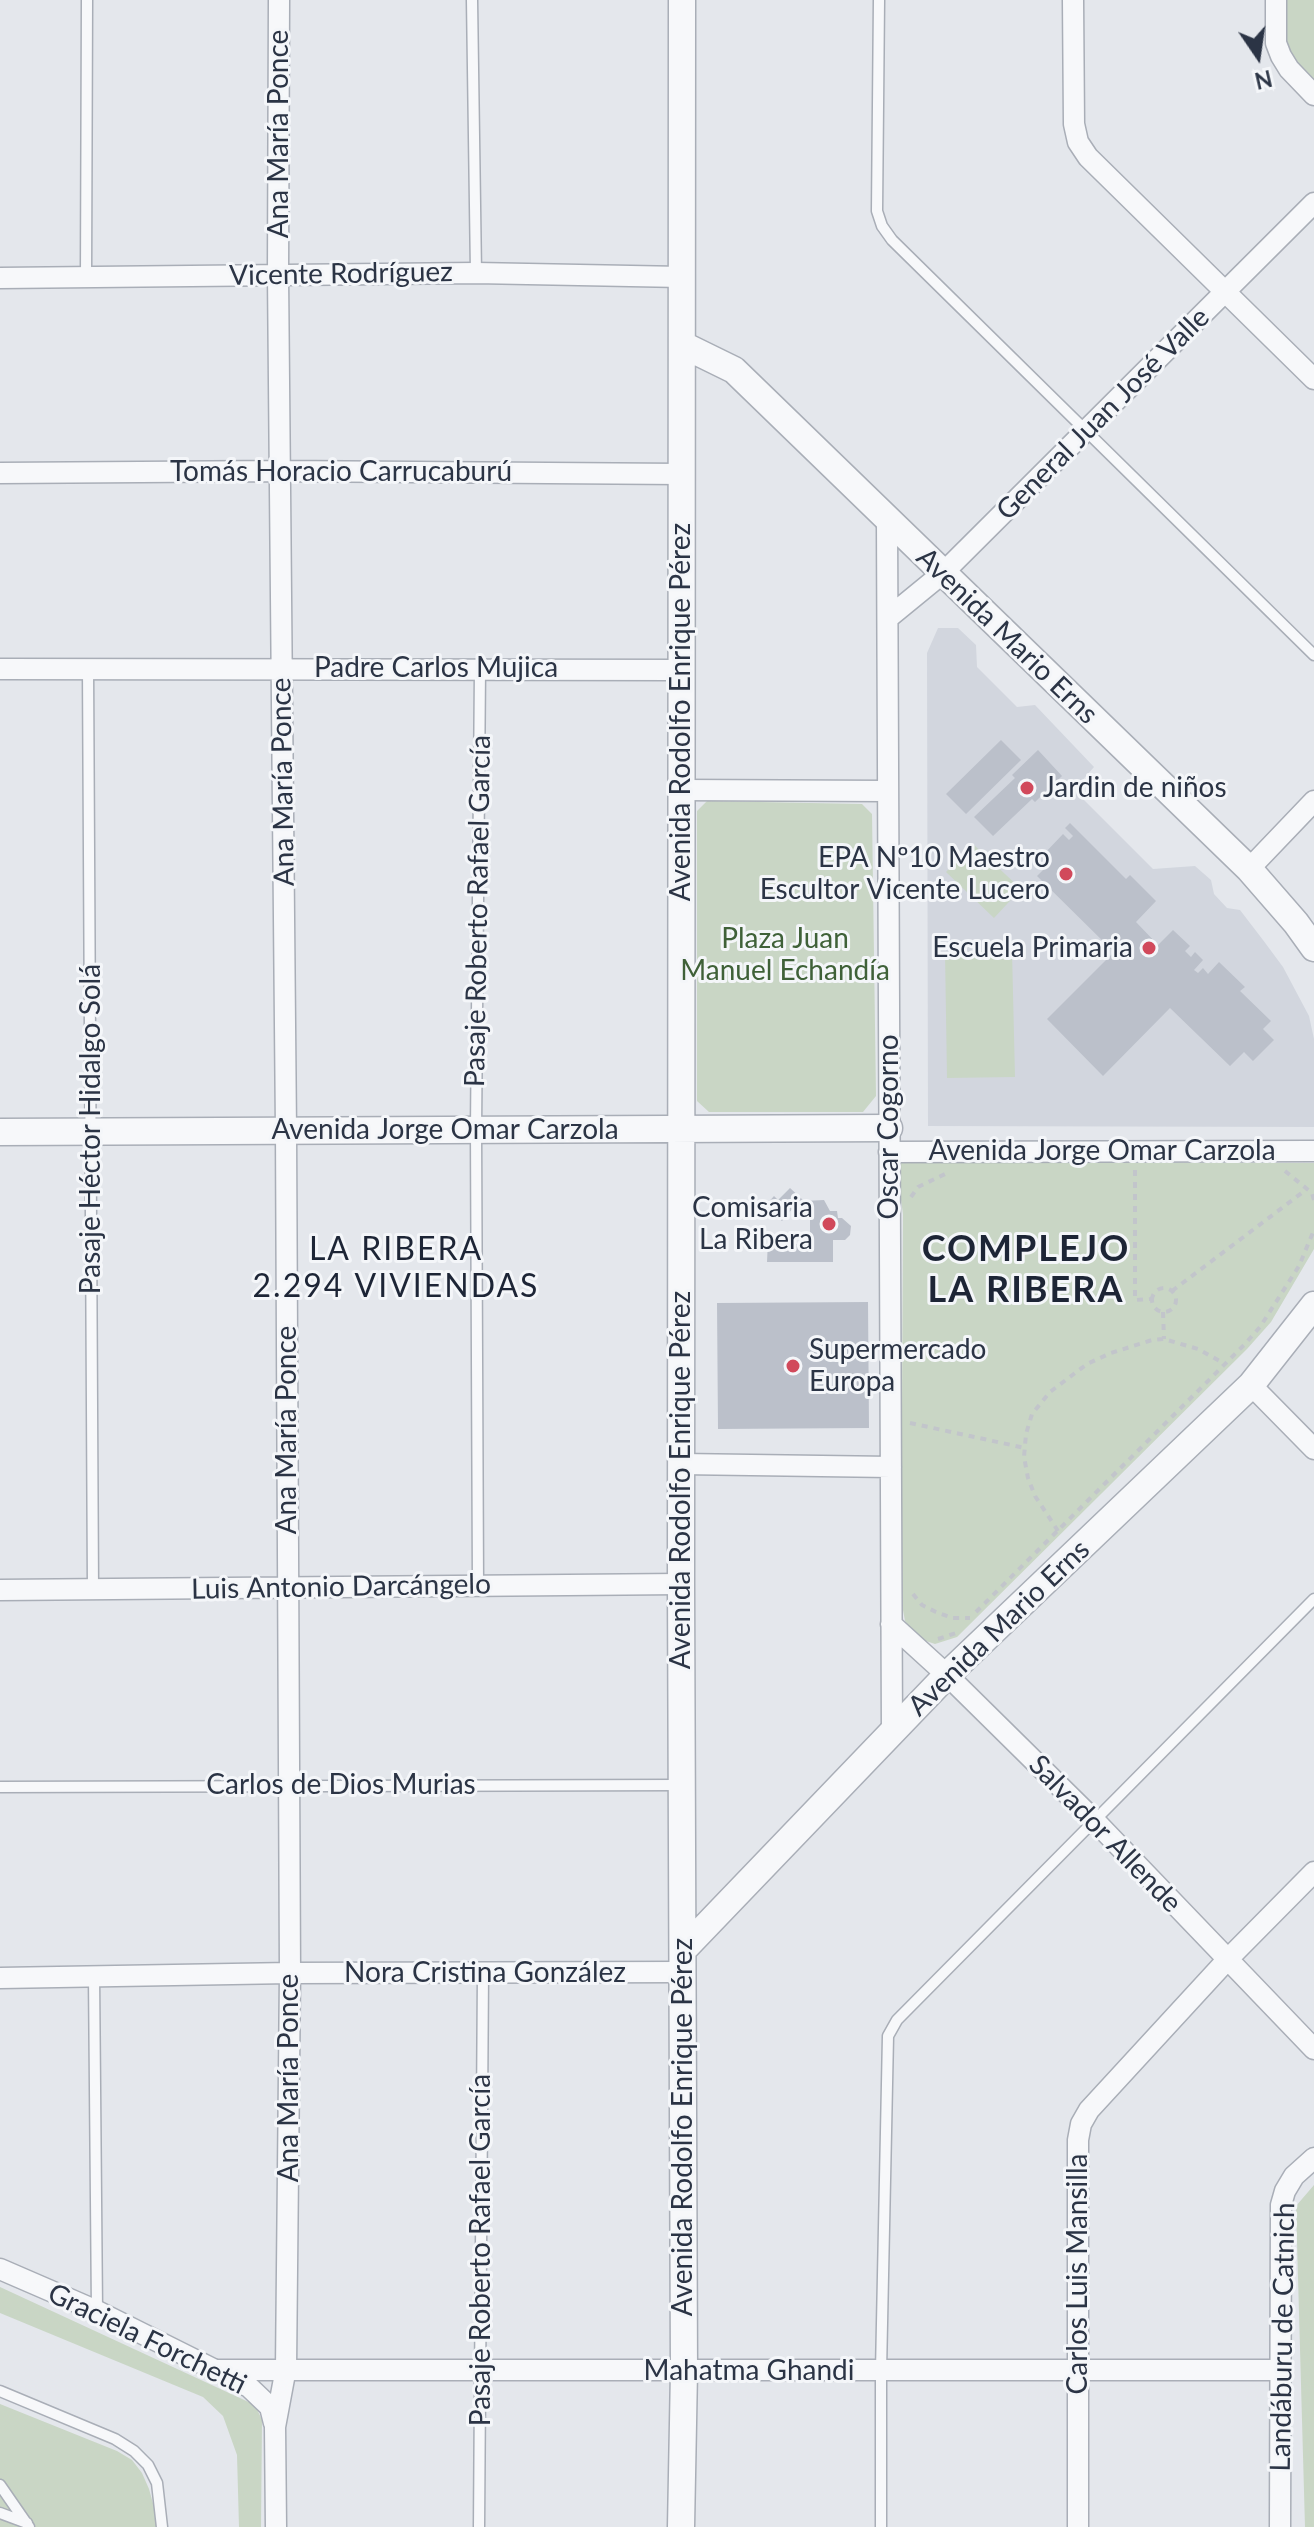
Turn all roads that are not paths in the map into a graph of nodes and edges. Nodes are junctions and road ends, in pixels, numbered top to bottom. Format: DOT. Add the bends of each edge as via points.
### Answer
graph roads {
  1 [pos="87,0"];
  2 [pos="279,0"];
  3 [pos="472,0"];
  4 [pos="682,0"];
  5 [pos="879,0"];
  6 [pos="1073,0"];
  7 [pos="1276,0"];
  8 [pos="1314,95"];
  9 [pos="1314,203"];
  10 [pos="476,273"];
  11 [pos="278,275"];
  12 [pos="86,277"];
  13 [pos="682,277"];
  14 [pos="0,278"];
  15 [pos="1224,292"];
  16 [pos="683,345"];
  17 [pos="1314,379"];
  18 [pos="1087,431"];
  19 [pos="280,471"];
  20 [pos="0,473"];
  21 [pos="682,474"];
  22 [pos="887,521"];
  23 [pos="943,573"];
  24 [pos="888,618"];
  25 [pos="1314,655"];
  26 [pos="88,668"];
  27 [pos="282,668"];
  28 [pos="0,669"];
  29 [pos="480,669"];
  30 [pos="681,670"];
  31 [pos="681,790"];
  32 [pos="887,791"];
  33 [pos="1314,801"];
  34 [pos="1249,869"];
  35 [pos="1314,948"];
  36 [pos="682,1129"];
  37 [pos="476,1130"];
  38 [pos="91,1131"];
  39 [pos="286,1131"];
  40 [pos="0,1132"];
  41 [pos="889,1140"];
  42 [pos="1314,1151"];
  43 [pos="1314,1305"];
  44 [pos="1251,1385"];
  45 [pos="1314,1449"];
  46 [pos="681,1464"];
  47 [pos="891,1467"];
  48 [pos="681,1584"];
  49 [pos="478,1586"];
  50 [pos="288,1587"];
  51 [pos="0,1590"];
  52 [pos="93,1590"];
  53 [pos="1314,1599"];
  54 [pos="891,1624"];
  55 [pos="947,1675"];
  56 [pos="892,1734"];
  57 [pos="289,1785"];
  58 [pos="682,1785"];
  59 [pos="0,1787"];
  60 [pos="1095,1821"];
  61 [pos="1314,1872"];
  62 [pos="1227,1960"];
  63 [pos="683,1961"];
  64 [pos="483,1972"];
  65 [pos="290,1973"];
  66 [pos="94,1976"];
  67 [pos="0,1978"];
  68 [pos="1314,2049"];
  69 [pos="1314,2158"];
  70 [pos="0,2269"];
  71 [pos="97,2311"];
  72 [pos="286,2368"];
  73 [pos="479,2369"];
  74 [pos="218,2370"];
  75 [pos="1078,2370"];
  76 [pos="1281,2370"];
  77 [pos="684,2371"];
  78 [pos="881,2371"];
  79 [pos="0,2391"];
  80 [pos="275,2427"];
  81 [pos="0,2485"];
  82 [pos="0,2513"];
  83 [pos="28,2525"];
  84 [pos="162,2527"];
  85 [pos="276,2527"];
  86 [pos="479,2527"];
  87 [pos="681,2527"];
  88 [pos="881,2527"];
  89 [pos="1078,2527"];
  90 [pos="1280,2527"];
  1 -- 12 [label="lane"];
  2 -- 11 [label="street, Ana María Ponce"];
  3 -- 10 [label="lane"];
  4 -- 13 [label="street, Avenida Rodolfo Enrique Pérez"];
  5 -- 18 [label="lane" via="877,211 882,226"];
  6 -- 15 [label="street" via="1078,142"];
  7 -- 8 [label="street" via="1281,56"];
  9 -- 15 [label="street, General Juan José Valle"];
  10 -- 11 [label="street, Vicente Rodríguez"];
  10 -- 13 [label="street, Vicente Rodríguez"];
  11 -- 12 [label="street, Vicente Rodríguez"];
  11 -- 19 [label="street, Ana María Ponce"];
  12 -- 14 [label="street, Vicente Rodríguez"];
  13 -- 16 [label="street, Avenida Rodolfo Enrique Pérez"];
  15 -- 17 [label="street"];
  15 -- 18 [label="street, General Juan José Valle"];
  16 -- 21 [label="street, Avenida Rodolfo Enrique Pérez"];
  16 -- 22 [label="street, Avenida Mario Erns" via="734,370"];
  18 -- 23 [label="street, General Juan José Valle"];
  18 -- 25 [label="lane"];
  19 -- 20 [label="street, Tomás Horacio Carrucaburú"];
  19 -- 21 [label="street, Tomás Horacio Carrucaburú"];
  19 -- 27 [label="street, Ana María Ponce"];
  21 -- 30 [label="street, Avenida Rodolfo Enrique Pérez"];
  22 -- 23 [label="street, Avenida Mario Erns"];
  22 -- 24 [label="street, Oscar Cogorno"];
  23 -- 24 [label="street, General Juan José Valle"];
  23 -- 34 [label="street, Avenida Mario Erns"];
  24 -- 32 [label="street, Oscar Cogorno"];
  26 -- 27 [label="street, Padre Carlos Mujica"];
  26 -- 28 [label="street, Padre Carlos Mujica"];
  26 -- 38 [label="lane, Pasaje Héctor Hidalgo Solá"];
  27 -- 29 [label="street, Padre Carlos Mujica"];
  27 -- 39 [label="street, Ana María Ponce"];
  29 -- 30 [label="street, Padre Carlos Mujica"];
  29 -- 37 [label="lane, Pasaje Roberto Rafael García"];
  30 -- 31 [label="street, Avenida Rodolfo Enrique Pérez"];
  31 -- 32 [label="street"];
  31 -- 36 [label="street, Avenida Rodolfo Enrique Pérez"];
  32 -- 41 [label="street, Oscar Cogorno"];
  33 -- 34 [label="street"];
  34 -- 35 [label="street, Avenida Mario Erns"];
  36 -- 37 [label="street, Avenida Jorge Omar Carzola"];
  36 -- 41 [label="street, Avenida Jorge Omar Carzola"];
  36 -- 46 [label="street, Avenida Rodolfo Enrique Pérez"];
  37 -- 39 [label="street, Avenida Jorge Omar Carzola"];
  37 -- 49 [label="lane, Pasaje Roberto Rafael García"];
  38 -- 39 [label="street, Avenida Jorge Omar Carzola"];
  38 -- 40 [label="street, Avenida Jorge Omar Carzola"];
  38 -- 52 [label="lane, Pasaje Héctor Hidalgo Solá"];
  39 -- 50 [label="street, Ana María Ponce"];
  41 -- 42 [label="street, Avenida Jorge Omar Carzola"];
  41 -- 47 [label="street, Oscar Cogorno"];
  43 -- 44 [label="street, Avenida Mario Erns"];
  44 -- 45 [label="street"];
  44 -- 55 [label="street, Avenida Mario Erns"];
  46 -- 47 [label="street"];
  46 -- 48 [label="street, Avenida Rodolfo Enrique Pérez"];
  47 -- 54 [label="street, Oscar Cogorno"];
  48 -- 49 [label="street, Luis Antonio Darcángelo"];
  48 -- 58 [label="street, Avenida Rodolfo Enrique Pérez"];
  49 -- 50 [label="street, Luis Antonio Darcángelo"];
  50 -- 52 [label="street, Luis Antonio Darcángelo"];
  50 -- 57 [label="street, Ana María Ponce"];
  51 -- 52 [label="street, Luis Antonio Darcángelo"];
  53 -- 60 [label="lane"];
  54 -- 55 [label="street, Salvador Allende"];
  54 -- 56 [label="street, Oscar Cogorno"];
  55 -- 56 [label="street, Avenida Mario Erns"];
  55 -- 60 [label="street, Salvador Allende"];
  56 -- 63 [label="street, Avenida Mario Erns"];
  57 -- 58 [label="lane, Carlos de Dios Murias"];
  57 -- 59 [label="lane, Carlos de Dios Murias"];
  57 -- 65 [label="street, Ana María Ponce"];
  58 -- 63 [label="street, Avenida Rodolfo Enrique Pérez"];
  60 -- 62 [label="street, Salvador Allende"];
  60 -- 78 [label="lane" via="897,2020 888,2036"];
  61 -- 62 [label="street, Carlos Luis Mansilla"];
  62 -- 68 [label="street, Salvador Allende"];
  62 -- 75 [label="street, Carlos Luis Mansilla" via="1081,2124"];
  63 -- 64 [label="street, Nora Cristina González"];
  63 -- 77 [label="street, Avenida Rodolfo Enrique Pérez"];
  64 -- 65 [label="street, Nora Cristina González"];
  64 -- 73 [label="lane, Pasaje Roberto Rafael García"];
  65 -- 66 [label="street, Nora Cristina González"];
  65 -- 72 [label="street, Ana María Ponce"];
  66 -- 67 [label="street, Nora Cristina González"];
  66 -- 71 [label="lane"];
  69 -- 76 [label="street, Landáburu de Catnich" via="1294,2176 1281,2205"];
  70 -- 71 [label="street, Graciela Forchetti"];
  71 -- 74 [label="street, Graciela Forchetti"];
  72 -- 73 [label="street, Mahatma Ghandi"];
  72 -- 74 [label="street, Mahatma Ghandi"];
  72 -- 80 [label="street, Ana María Ponce"];
  73 -- 77 [label="street, Mahatma Ghandi"];
  73 -- 86 [label="lane, Pasaje Roberto Rafael García"];
  74 -- 80 [label="street, Graciela Forchetti" via="261,2396"];
  75 -- 76 [label="street, Mahatma Ghandi"];
  75 -- 78 [label="street, Mahatma Ghandi"];
  75 -- 89 [label="street, Carlos Luis Mansilla"];
  76 -- 90 [label="street, Landáburu de Catnich"];
  77 -- 78 [label="street, Mahatma Ghandi"];
  77 -- 87 [label="street, Avenida Rodolfo Enrique Pérez"];
  78 -- 88 [label="lane"];
  79 -- 84 [label="lane" via="134,2451 157,2483"];
  80 -- 85 [label="street, Ana María Ponce"];
  81 -- 83 [label="lane"];
  82 -- 83 [label="lane"];
}
